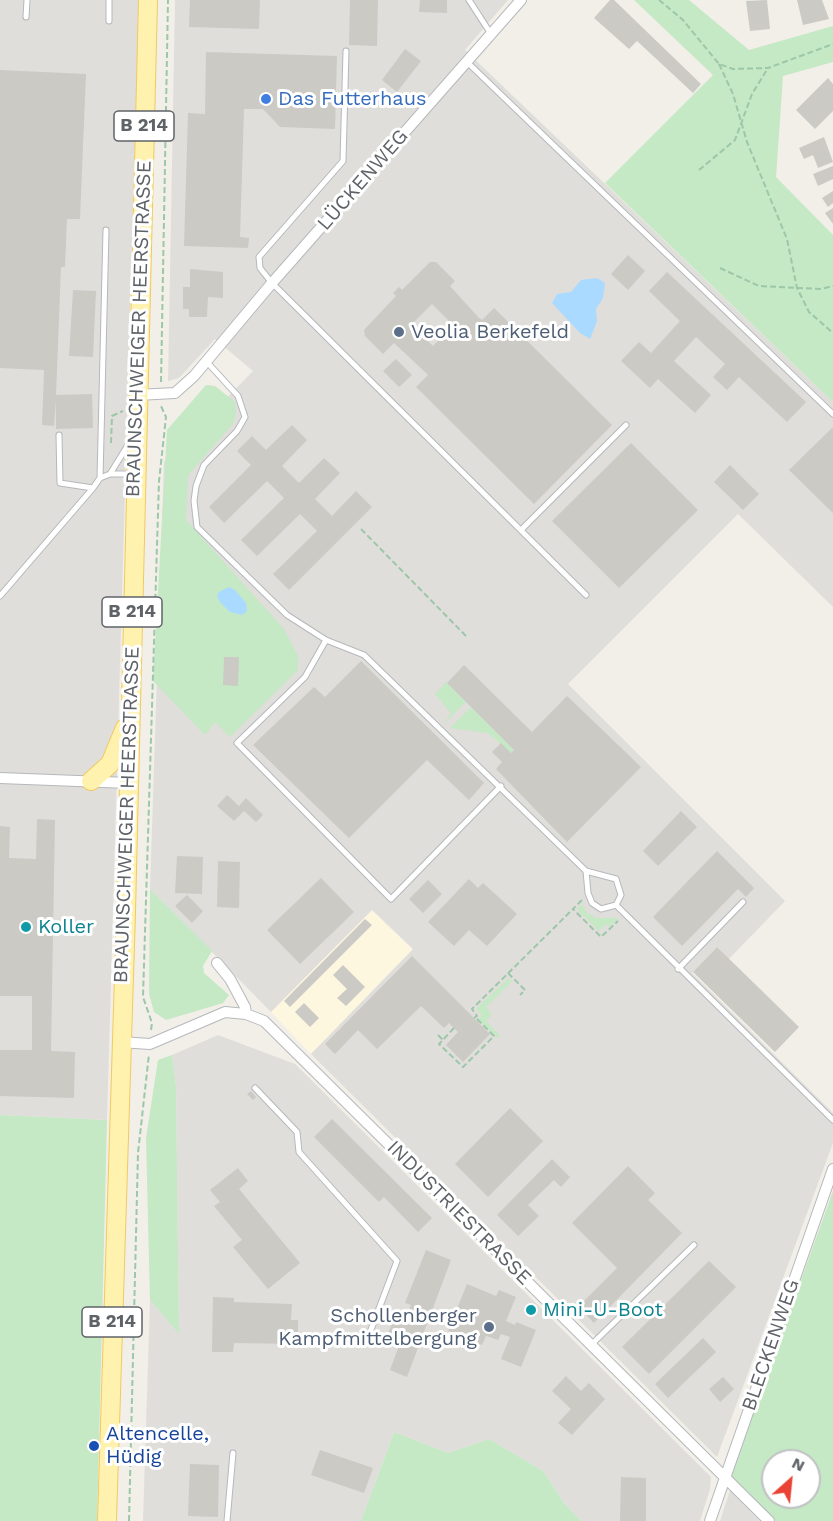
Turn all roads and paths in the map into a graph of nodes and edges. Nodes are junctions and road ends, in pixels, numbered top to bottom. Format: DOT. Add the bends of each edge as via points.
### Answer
graph roads {
  1 [pos="27,0"];
  2 [pos="109,0"];
  3 [pos="148,0"];
  4 [pos="168,0"];
  5 [pos="469,0"];
  6 [pos="521,0"];
  7 [pos="659,0"];
  8 [pos="26,17"];
  9 [pos="108,21"];
  10 [pos="491,34"];
  11 [pos="833,44"];
  12 [pos="346,51"];
  13 [pos="467,62"];
  14 [pos="719,64"];
  15 [pos="768,68"];
  16 [pos="743,123"];
  17 [pos="699,170"];
  18 [pos="106,230"];
  19 [pos="720,268"];
  20 [pos="272,283"];
  21 [pos="833,286"];
  22 [pos="797,288"];
  23 [pos="833,333"];
  24 [pos="206,361"];
  25 [pos="161,394"];
  26 [pos="137,395"];
  27 [pos="833,414"];
  28 [pos="626,425"];
  29 [pos="136,431"];
  30 [pos="59,435"];
  31 [pos="110,474"];
  32 [pos="135,474"];
  33 [pos="100,478"];
  34 [pos="93,488"];
  35 [pos="361,530"];
  36 [pos="521,530"];
  37 [pos="586,595"];
  38 [pos="0,596"];
  39 [pos="466,636"];
  40 [pos="326,640"];
  41 [pos="130,716"];
  42 [pos="0,778"];
  43 [pos="90,782"];
  44 [pos="129,783"];
  45 [pos="501,786"];
  46 [pos="586,871"];
  47 [pos="588,893"];
  48 [pos="743,902"];
  49 [pos="616,905"];
  50 [pos="573,909"];
  51 [pos="625,914"];
  52 [pos="217,963"];
  53 [pos="678,969"];
  54 [pos="508,973"];
  55 [pos="520,995"];
  56 [pos="246,1014"];
  57 [pos="454,1028"];
  58 [pos="438,1035"];
  59 [pos="443,1040"];
  60 [pos="120,1042"];
  61 [pos="150,1044"];
  62 [pos="255,1088"];
  63 [pos="833,1120"];
  64 [pos="833,1169"];
  65 [pos="694,1245"];
  66 [pos="369,1335"];
  67 [pos="592,1344"];
  68 [pos="233,1454"];
  69 [pos="724,1477"];
  70 [pos="107,1521"];
  71 [pos="129,1521"];
  72 [pos="227,1521"];
  73 [pos="710,1521"];
  74 [pos="769,1521"];
  1 -- 8 [label="lane"];
  2 -- 9 [label="lane"];
  3 -- 26 [label="main road, BRAUNSCHWEIGER HEERSTRASSE / B 214"];
  4 -- 25 [label="path"];
  5 -- 10 [label="lane"];
  6 -- 10 [label="street, LÜCKENWEG"];
  7 -- 14 [label="path" via="683,20"];
  10 -- 13 [label="street, LÜCKENWEG"];
  11 -- 15 [label="path"];
  12 -- 20 [label="lane" via="343,160 259,257 260,268"];
  13 -- 20 [label="street, LÜCKENWEG"];
  13 -- 27 [label="lane"];
  14 -- 15 [label="path" via="733,69"];
  14 -- 16 [label="path"];
  15 -- 16 [label="path" via="752,94"];
  16 -- 17 [label="path" via="735,140"];
  16 -- 22 [label="path" via="747,142 788,238"];
  18 -- 33 [label="lane"];
  19 -- 22 [label="path" via="759,286"];
  20 -- 24 [label="street, LÜCKENWEG"];
  20 -- 36 [label="lane"];
  21 -- 22 [label="path"];
  22 -- 23 [label="path" via="809,312"];
  24 -- 25 [label="street, LÜCKENWEG" via="175,393"];
  24 -- 40 [label="lane" via="238,396 245,417 237,431 204,465 194,501 197,527 287,615"];
  25 -- 26 [label="street, LÜCKENWEG"];
  25 -- 61 [label="path" via="166,417 159,481 143,986 152,1023"];
  26 -- 29 [label="main road, BRAUNSCHWEIGER HEERSTRASSE / B 214"];
  28 -- 36 [label="lane"];
  29 -- 31 [label="lane"];
  29 -- 32 [label="main road, BRAUNSCHWEIGER HEERSTRASSE / B 214"];
  30 -- 34 [label="lane" via="60,483"];
  31 -- 32 [label="lane"];
  31 -- 33 [label="lane"];
  32 -- 41 [label="main road, BRAUNSCHWEIGER HEERSTRASSE / B 214"];
  33 -- 34 [label="lane"];
  34 -- 38 [label="lane"];
  35 -- 39 [label="path"];
  36 -- 37 [label="lane"];
  40 -- 45 [label="lane" via="364,655"];
  40 -- 45 [label="lane" via="305,677 237,743 391,899"];
  41 -- 43 [label="main road" via="110,764"];
  41 -- 44 [label="main road, BRAUNSCHWEIGER HEERSTRASSE / B 214"];
  42 -- 43 [label="street"];
  43 -- 44 [label="street"];
  44 -- 60 [label="main road, BRAUNSCHWEIGER HEERSTRASSE / B 214"];
  45 -- 46 [label="lane"];
  46 -- 47 [label="lane"];
  46 -- 49 [label="lane" via="616,879 621,895"];
  47 -- 49 [label="lane" via="596,907"];
  47 -- 50 [label="path"];
  48 -- 53 [label="lane"];
  49 -- 51 [label="lane"];
  50 -- 51 [label="path" via="601,937"];
  50 -- 54 [label="path"];
  51 -- 53 [label="lane"];
  52 -- 56 [label="street" via="246,1007"];
  53 -- 63 [label="lane"];
  54 -- 55 [label="path" via="525,990"];
  54 -- 59 [label="path" via="472,1010 494,1036 463,1067 439,1044"];
  56 -- 61 [label="street" via="225,1012"];
  56 -- 67 [label="street, INDUSTRIESTRASSE" via="264,1021"];
  57 -- 59 [label="path"];
  58 -- 59 [label="path"];
  60 -- 61 [label="street"];
  60 -- 70 [label="main road, BRAUNSCHWEIGER HEERSTRASSE / B 214"];
  61 -- 71 [label="path" via="138,1153"];
  62 -- 66 [label="lane" via="297,1132 299,1152 397,1261"];
  64 -- 69 [label="street, BLECKENWEG"];
  65 -- 67 [label="lane"];
  67 -- 69 [label="street, INDUSTRIESTRASSE"];
  68 -- 72 [label="lane"];
  69 -- 73 [label="street, BLECKENWEG"];
  69 -- 74 [label="street, INDUSTRIESTRASSE"];
}
